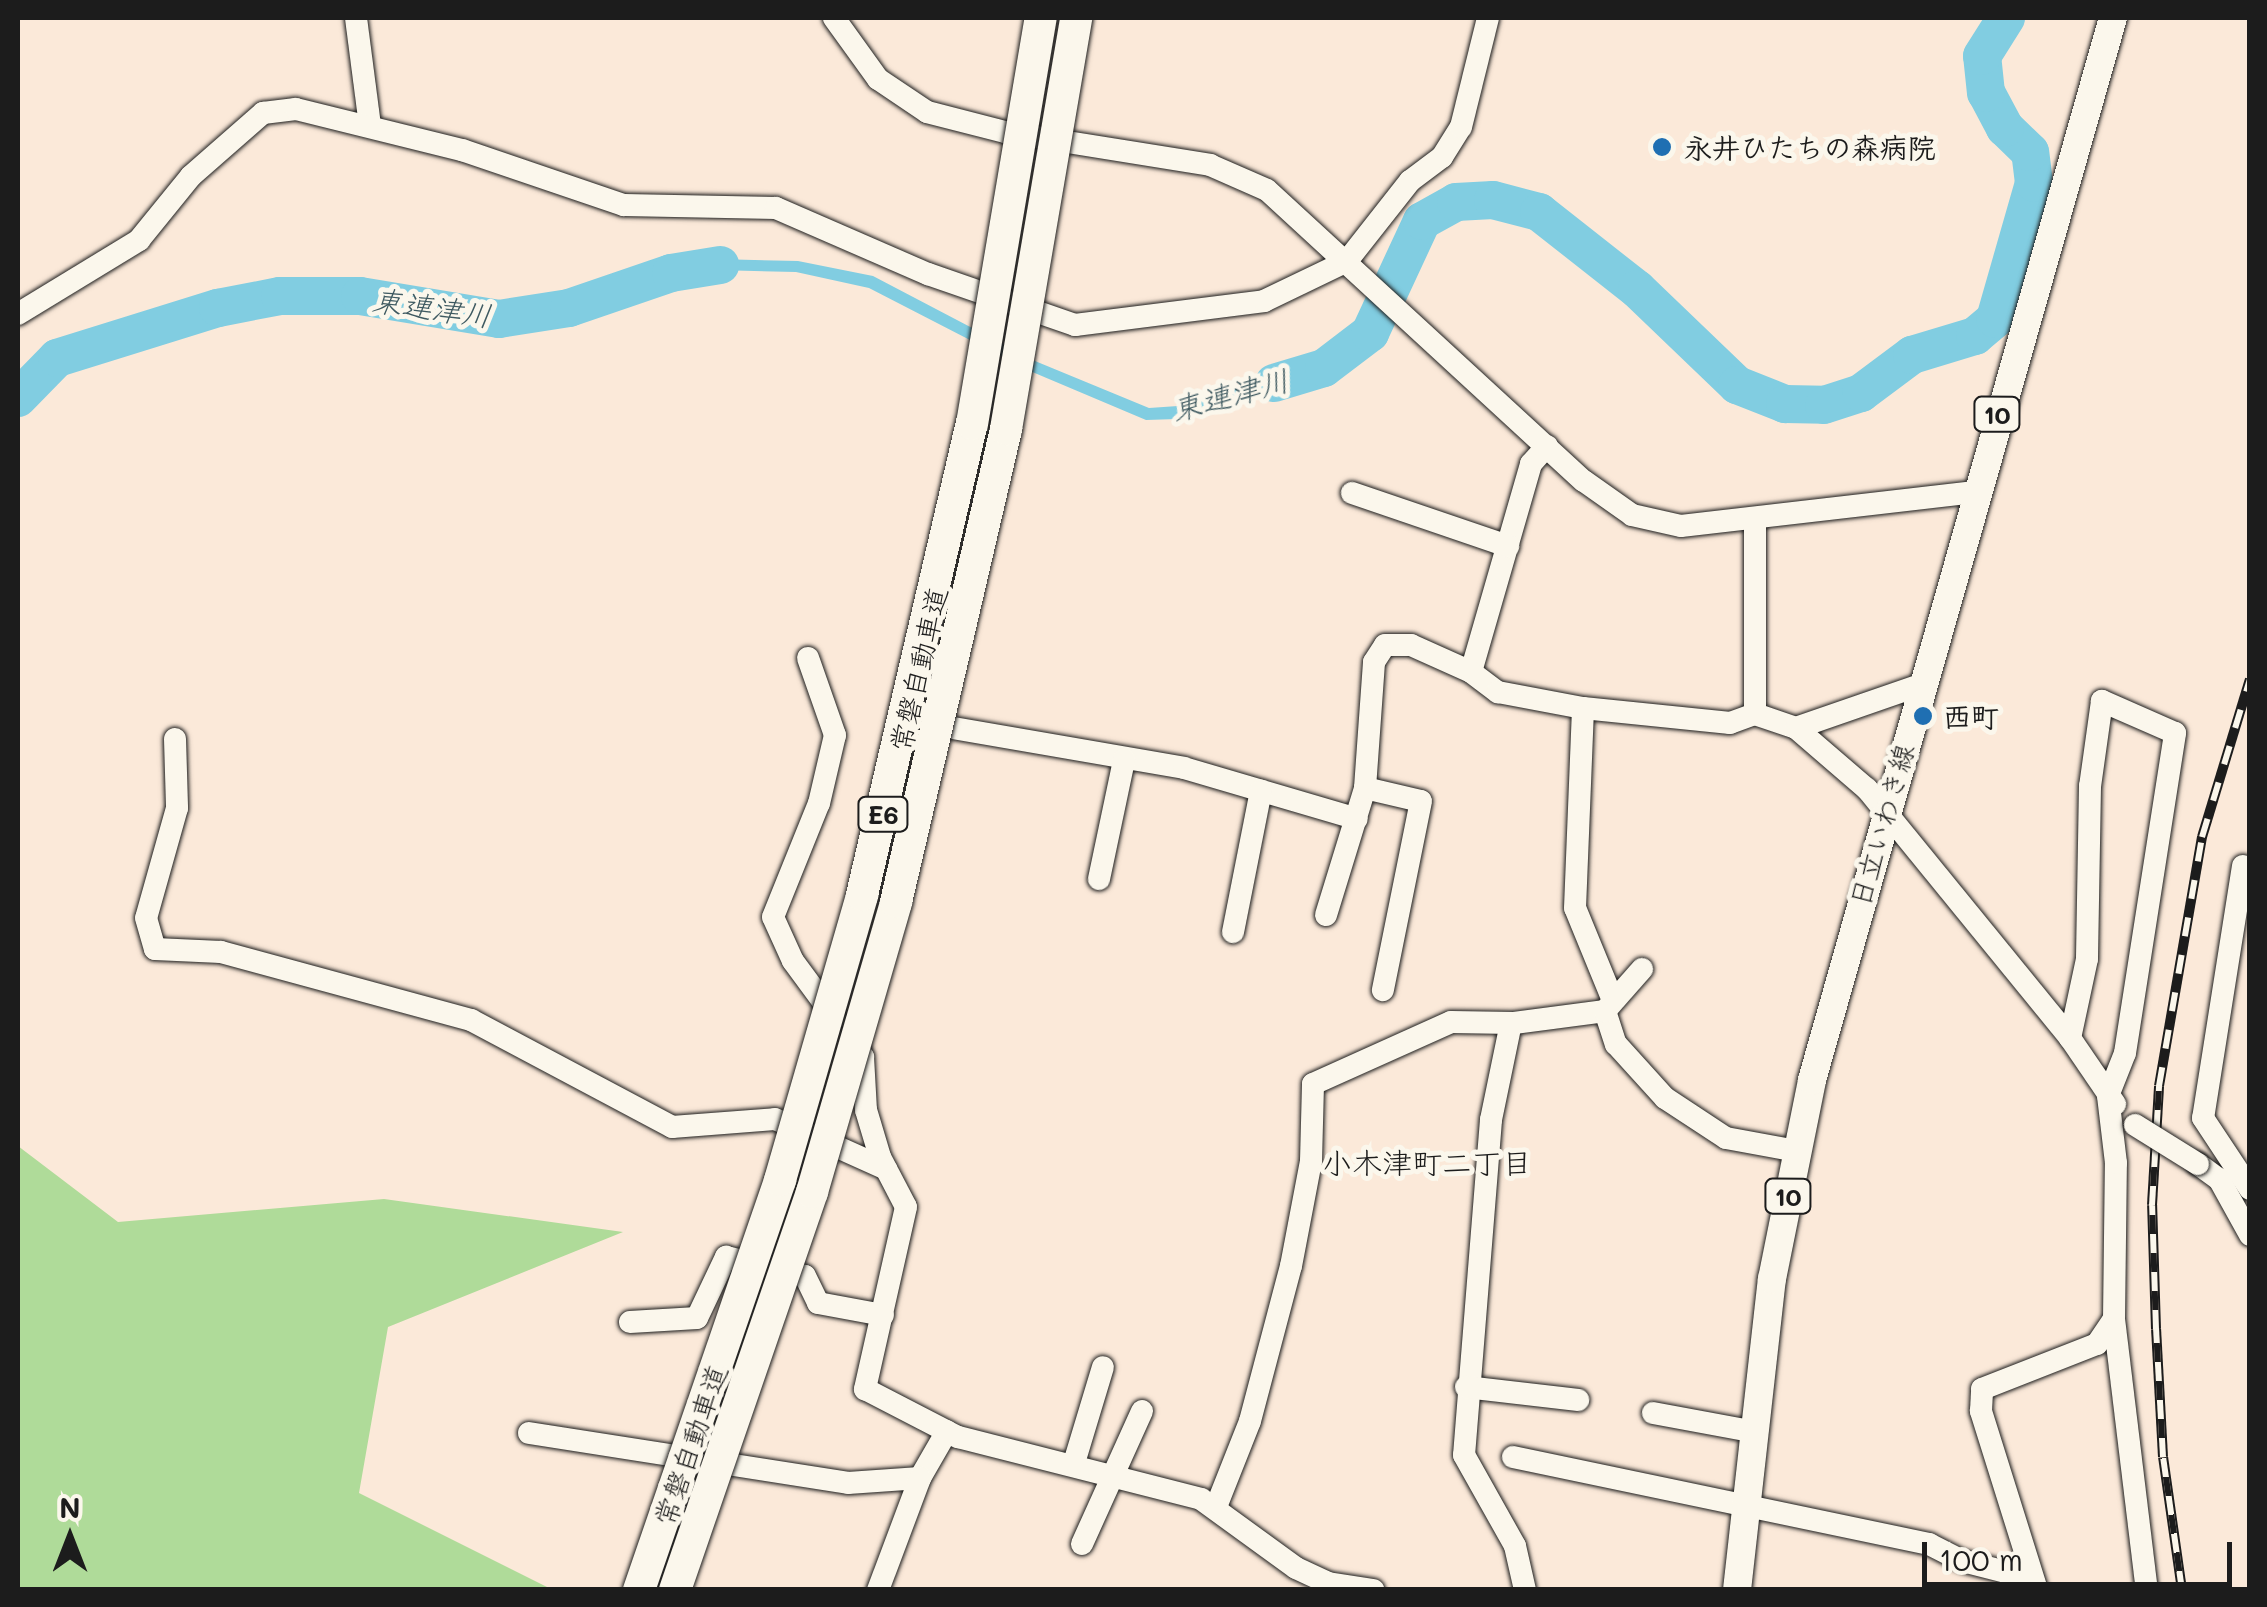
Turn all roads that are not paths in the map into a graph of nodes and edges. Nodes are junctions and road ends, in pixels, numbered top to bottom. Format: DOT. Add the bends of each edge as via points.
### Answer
graph roads {
  1 [pos="356,18"];
  2 [pos="834,18"];
  3 [pos="1041,18"];
  4 [pos="1076,18"];
  5 [pos="1488,18"];
  6 [pos="2113,18"];
  7 [pos="370,126"];
  8 [pos="1353,268"];
  9 [pos="18,314"];
  10 [pos="1547,446"];
  11 [pos="1975,492"];
  12 [pos="1352,494"];
  13 [pos="1756,518"];
  14 [pos="1508,546"];
  15 [pos="808,658"];
  16 [pos="1471,672"];
  17 [pos="1920,685"];
  18 [pos="1583,708"];
  19 [pos="1755,714"];
  20 [pos="953,728"];
  21 [pos="1796,728"];
  22 [pos="174,738"];
  23 [pos="1124,760"];
  24 [pos="1365,788"];
  25 [pos="1261,791"];
  26 [pos="1885,811"];
  27 [pos="1357,819"];
  28 [pos="2243,866"];
  29 [pos="1099,879"];
  30 [pos="1326,915"];
  31 [pos="1233,932"];
  32 [pos="1642,969"];
  33 [pos="1383,990"];
  34 [pos="1608,1005"];
  35 [pos="1511,1023"];
  36 [pos="2070,1038"];
  37 [pos="2108,1096"];
  38 [pos="1796,1151"];
  39 [pos="886,1169"];
  40 [pos="2250,1188"];
  41 [pos="2250,1235"];
  42 [pos="882,1315"];
  43 [pos="2114,1319"];
  44 [pos="630,1322"];
  45 [pos="1103,1367"];
  46 [pos="1466,1386"];
  47 [pos="1578,1400"];
  48 [pos="1142,1411"];
  49 [pos="1653,1413"];
  50 [pos="1750,1431"];
  51 [pos="946,1432"];
  52 [pos="529,1433"];
  53 [pos="1513,1457"];
  54 [pos="1074,1463"];
  55 [pos="1112,1472"];
  56 [pos="920,1478"];
  57 [pos="1742,1506"];
  58 [pos="1216,1507"];
  59 [pos="1082,1544"];
  60 [pos="2035,1584"];
  61 [pos="638,1590"];
  62 [pos="675,1590"];
  63 [pos="878,1590"];
  64 [pos="1374,1590"];
  65 [pos="1525,1590"];
  66 [pos="1737,1590"];
  67 [pos="2147,1590"];
  1 -- 7 [label="street"];
  2 -- 8 [label="street" via="878,79 927,112 1005,132 1210,165 1267,190"];
  3 -- 61 [label="highway, 常磐自動車道 / E6, bridge" via="972,424 867,877 780,1180"];
  4 -- 62 [label="highway, 常磐自動車道 / E6, bridge" via="1006,429 896,902 812,1192"];
  5 -- 8 [label="street" via="1461,127"];
  6 -- 11 [label="main road, 日立いわき線 / 10"];
  7 -- 8 [label="street" via="624,205 776,208 928,274 1075,325 1264,301"];
  7 -- 9 [label="street" via="296,109 263,113 191,176 139,240"];
  8 -- 10 [label="street"];
  10 -- 13 [label="street" via="1632,516 1681,526"];
  10 -- 14 [label="street" via="1532,464"];
  11 -- 13 [label="street" via="1915,494"];
  11 -- 17 [label="main road, 日立いわき線 / 10"];
  12 -- 14 [label="street"];
  13 -- 19 [label="street"];
  14 -- 16 [label="street"];
  15 -- 39 [label="street" via="835,735 819,803 773,916 794,961 863,1056 866,1110"];
  16 -- 18 [label="street" via="1498,692"];
  16 -- 24 [label="street" via="1411,645 1385,645 1374,662"];
  17 -- 21 [label="street"];
  17 -- 26 [label="main road, 日立いわき線 / 10"];
  18 -- 19 [label="street" via="1730,723"];
  18 -- 34 [label="street" via="1576,908"];
  19 -- 21 [label="street"];
  20 -- 23 [label="street"];
  21 -- 26 [label="street" via="1847,768"];
  22 -- 39 [label="street" via="177,808 146,918 155,949 221,952 471,1020 672,1127 775,1119"];
  23 -- 25 [label="street" via="1184,768"];
  23 -- 29 [label="street"];
  24 -- 27 [label="street"];
  24 -- 33 [label="street" via="1421,801"];
  25 -- 27 [label="street"];
  25 -- 31 [label="street"];
  26 -- 36 [label="street"];
  26 -- 38 [label="main road, 日立いわき線 / 10"];
  27 -- 30 [label="street"];
  28 -- 40 [label="street" via="2204,1118"];
  32 -- 34 [label="street"];
  34 -- 35 [label="street"];
  34 -- 38 [label="street" via="1616,1044 1666,1098 1726,1138"];
  35 -- 46 [label="street" via="1492,1120"];
  35 -- 58 [label="street" via="1451,1022 1313,1084 1311,1161 1291,1266 1250,1421"];
  36 -- 37 [label="street"];
  36 -- 37 [label="street" via="2089,941 2090,786 2102,701 2176,733 2125,1053"];
  37 -- 41 [label="street, bridge" via="2134,1125 2219,1179"];
  37 -- 43 [label="street" via="2116,1163"];
  38 -- 50 [label="main road, 日立いわき線 / 10"];
  39 -- 42 [label="street" via="906,1207"];
  42 -- 44 [label="street" via="818,1304 805,1276 726,1256 697,1318"];
  42 -- 51 [label="street" via="864,1389"];
  43 -- 60 [label="street" via="2097,1344 1982,1389 1981,1412"];
  43 -- 67 [label="street"];
  45 -- 54 [label="street"];
  46 -- 47 [label="street"];
  46 -- 65 [label="street" via="1464,1455 1515,1546"];
  48 -- 55 [label="street"];
  49 -- 50 [label="street"];
  50 -- 57 [label="main road, 日立いわき線 / 10"];
  51 -- 54 [label="street"];
  51 -- 56 [label="street"];
  52 -- 56 [label="street" via="848,1483"];
  53 -- 57 [label="street"];
  54 -- 55 [label="street"];
  55 -- 58 [label="street"];
  55 -- 59 [label="street"];
  56 -- 63 [label="street"];
  57 -- 60 [label="street" via="1929,1544"];
  57 -- 66 [label="main road, 日立いわき線 / 10"];
  58 -- 64 [label="street" via="1296,1568 1328,1583"];
}
